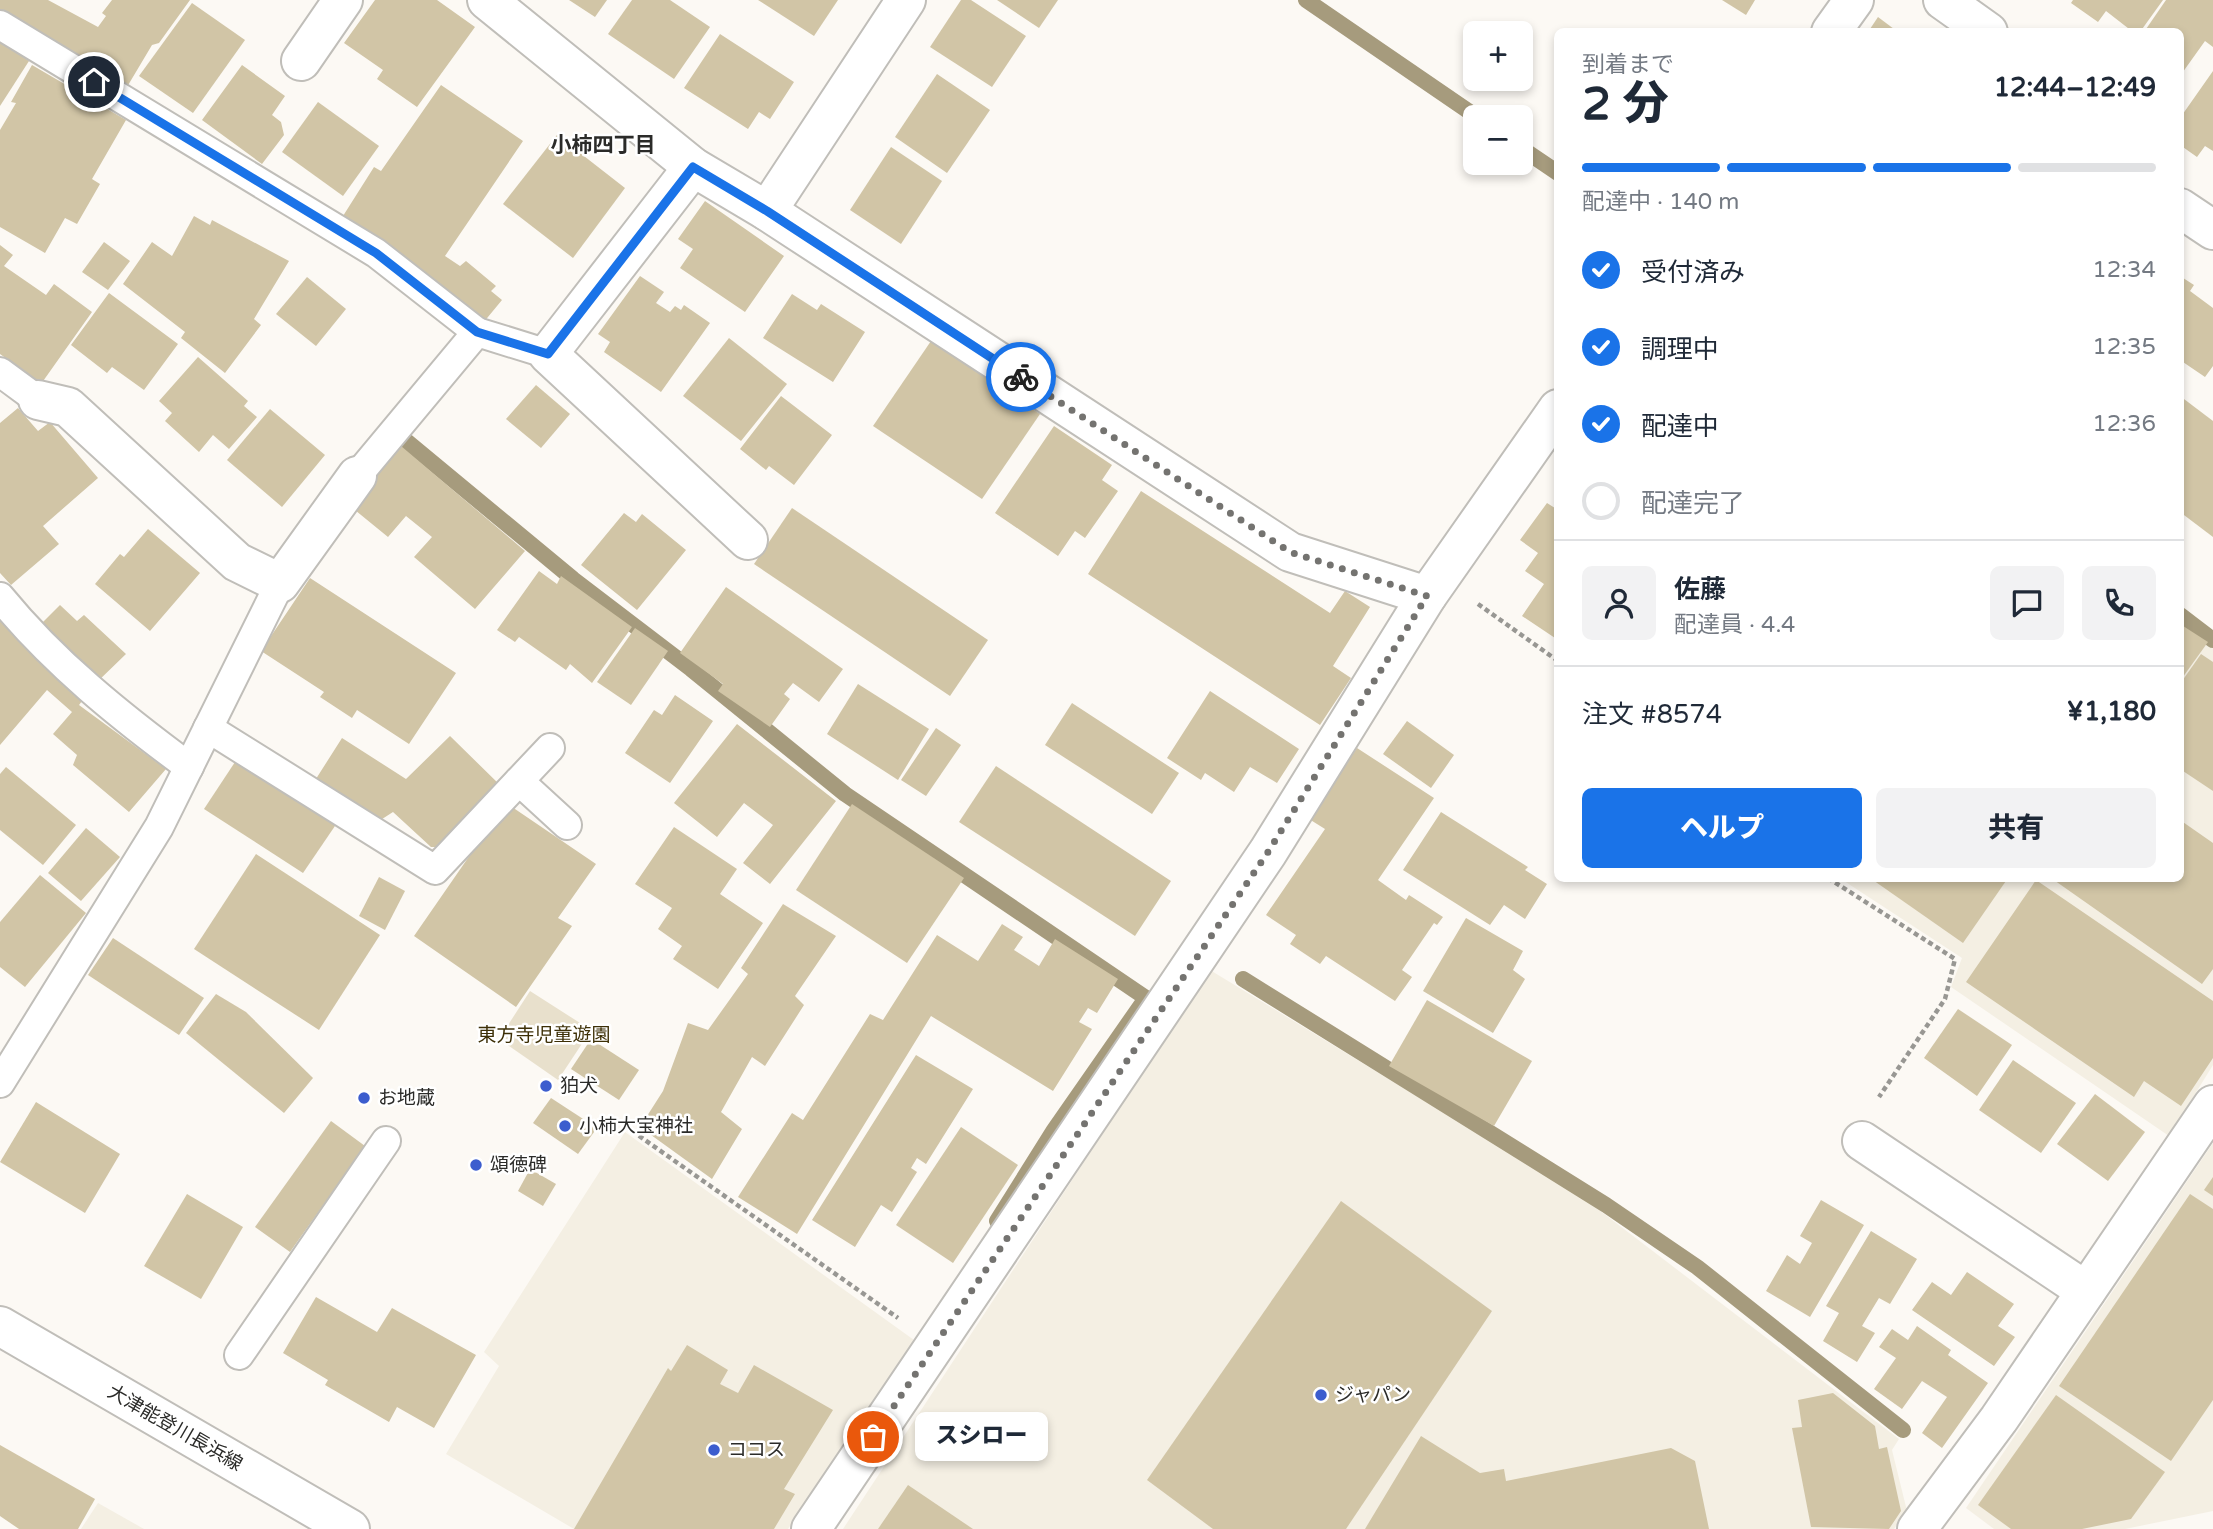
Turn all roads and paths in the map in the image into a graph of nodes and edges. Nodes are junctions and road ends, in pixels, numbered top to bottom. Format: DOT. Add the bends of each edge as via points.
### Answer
graph roads {
  1 [pos="343,0"];
  2 [pos="487,0"];
  3 [pos="906,0"];
  4 [pos="1854,0"];
  5 [pos="1943,0"];
  6 [pos="0,25"];
  7 [pos="1834,28"];
  8 [pos="1982,28"];
  9 [pos="301,61"];
  10 [pos="693,167"];
  11 [pos="767,211"];
  12 [pos="2184,211"];
  13 [pos="2213,230"];
  14 [pos="477,332"];
  15 [pos="548,354"];
  16 [pos="0,372"];
  17 [pos="38,400"];
  18 [pos="1554,415"];
  19 [pos="357,476"];
  20 [pos="748,540"];
  21 [pos="280,583"];
  22 [pos="1434,587"];
  23 [pos="0,597"];
  24 [pos="1554,659"];
  25 [pos="208,728"];
  26 [pos="550,748"];
  27 [pos="189,767"];
  28 [pos="519,780"];
  29 [pos="567,825"];
  30 [pos="1834,882"];
  31 [pos="0,1083"];
  32 [pos="2213,1105"];
  33 [pos="625,1126"];
  34 [pos="386,1141"];
  35 [pos="1862,1141"];
  36 [pos="2086,1291"];
  37 [pos="0,1326"];
  38 [pos="936,1344"];
  39 [pos="239,1355"];
  40 [pos="351,1529"];
  41 [pos="811,1529"];
  42 [pos="1917,1529"];
  1 -- 9 [label="street"];
  2 -- 10 [label="street"];
  3 -- 11 [label="street"];
  4 -- 7 [label="street"];
  5 -- 8 [label="street"];
  6 -- 14 [label="lane" via="376,253"];
  10 -- 11 [label="street"];
  10 -- 15 [label="street"];
  11 -- 22 [label="street" via="1290,552"];
  12 -- 13 [label="street"];
  14 -- 15 [label="lane"];
  14 -- 19 [label="lane"];
  15 -- 20 [label="street"];
  16 -- 17 [label="lane"];
  17 -- 21 [label="street" via="68,407 237,562"];
  18 -- 22 [label="street"];
  19 -- 21 [label="street"];
  21 -- 25 [label="lane"];
  22 -- 24 [label="path"];
  22 -- 38 [label="street" via="1268,852"];
  23 -- 27 [label="lane" via="26,628 114,711"];
  25 -- 27 [label="lane"];
  25 -- 28 [label="lane" via="435,870"];
  26 -- 28 [label="lane"];
  27 -- 31 [label="lane" via="159,827"];
  28 -- 29 [label="lane"];
  30 -- 35 [label="path" via="1955,959 1945,999 1866,1116"];
  32 -- 36 [label="street"];
  33 -- 38 [label="path"];
  34 -- 39 [label="lane"];
  35 -- 36 [label="street"];
  36 -- 42 [label="street"];
  37 -- 40 [label="street, 大津能登川長浜線"];
  38 -- 41 [label="street"];
}
